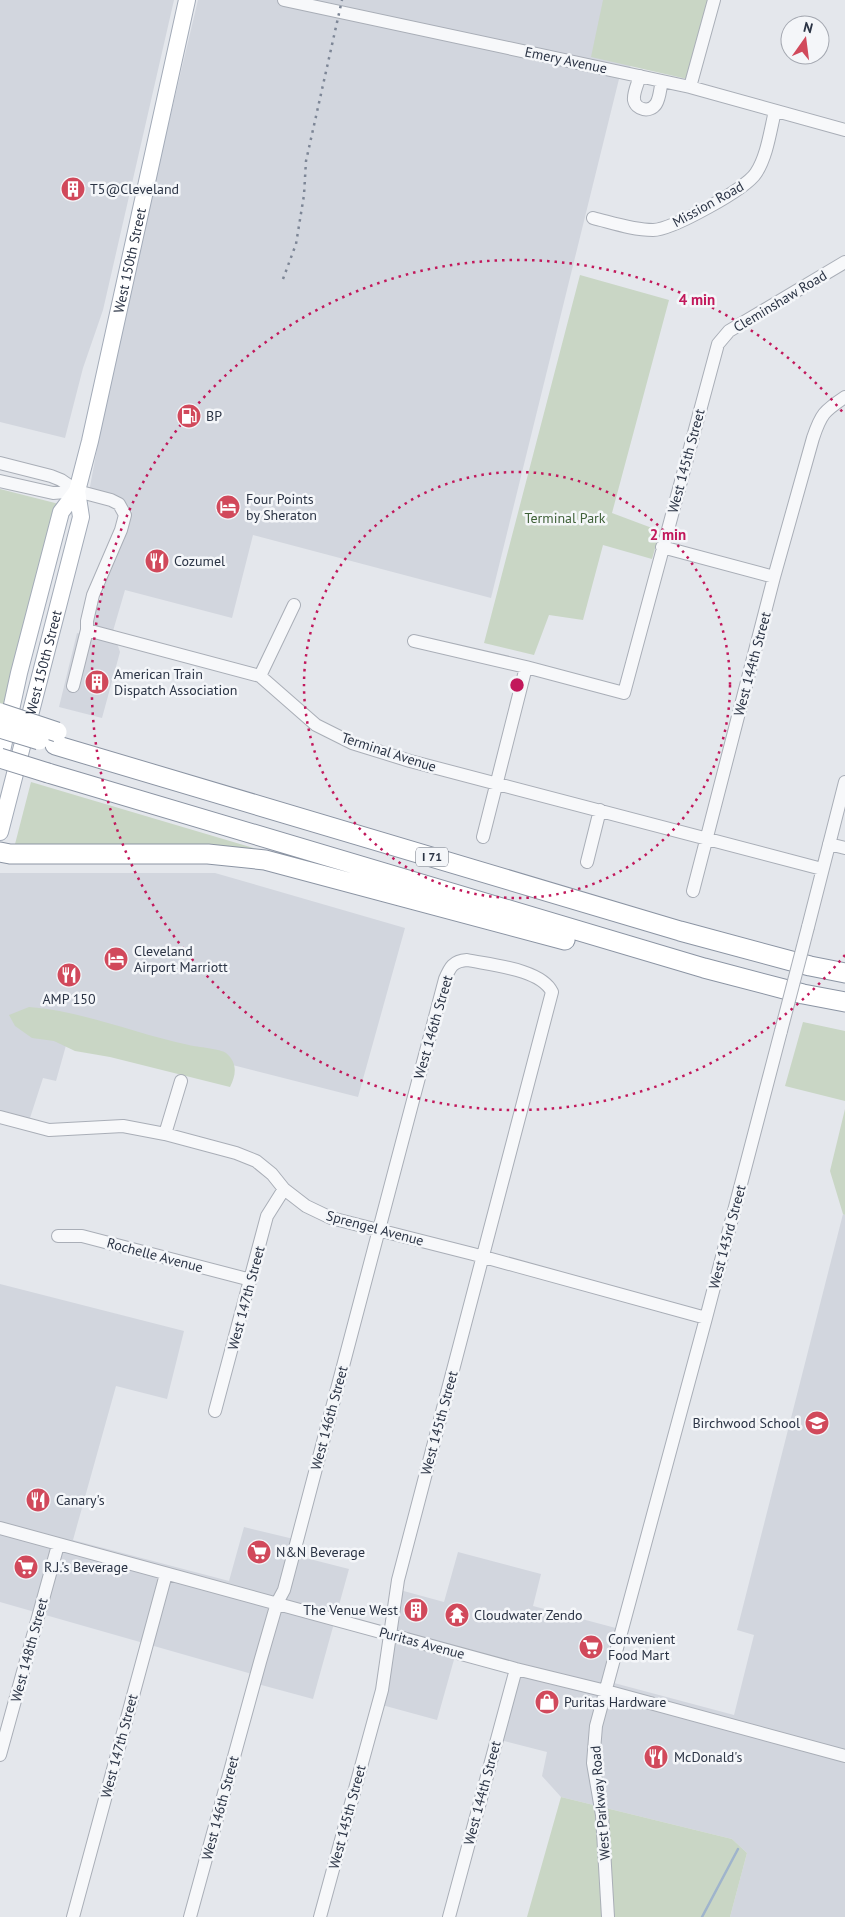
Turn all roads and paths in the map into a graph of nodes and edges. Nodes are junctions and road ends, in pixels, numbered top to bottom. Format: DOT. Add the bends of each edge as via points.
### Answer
graph roads {
  1 [pos="187,0"];
  2 [pos="284,0"];
  3 [pos="714,0"];
  4 [pos="640,76"];
  5 [pos="662,81"];
  6 [pos="690,87"];
  7 [pos="775,112"];
  8 [pos="845,130"];
  9 [pos="594,218"];
  10 [pos="845,262"];
  11 [pos="718,344"];
  12 [pos="845,397"];
  13 [pos="0,463"];
  14 [pos="0,480"];
  15 [pos="77,491"];
  16 [pos="662,547"];
  17 [pos="774,577"];
  18 [pos="294,605"];
  19 [pos="88,630"];
  20 [pos="414,641"];
  21 [pos="526,667"];
  22 [pos="260,676"];
  23 [pos="73,686"];
  24 [pos="0,713"];
  25 [pos="0,728"];
  26 [pos="56,738"];
  27 [pos="0,759"];
  28 [pos="845,782"];
  29 [pos="496,783"];
  30 [pos="600,810"];
  31 [pos="0,832"];
  32 [pos="483,837"];
  33 [pos="707,838"];
  34 [pos="830,844"];
  35 [pos="845,848"];
  36 [pos="0,852"];
  37 [pos="587,862"];
  38 [pos="822,870"];
  39 [pos="693,891"];
  40 [pos="498,966"];
  41 [pos="704,968"];
  42 [pos="845,973"];
  43 [pos="845,1002"];
  44 [pos="182,1081"];
  45 [pos="0,1117"];
  46 [pos="165,1134"];
  47 [pos="284,1189"];
  48 [pos="378,1230"];
  49 [pos="58,1236"];
  50 [pos="482,1257"];
  51 [pos="251,1280"];
  52 [pos="706,1318"];
  53 [pos="215,1411"];
  54 [pos="0,1528"];
  55 [pos="58,1545"];
  56 [pos="166,1574"];
  57 [pos="277,1603"];
  58 [pos="391,1634"];
  59 [pos="516,1669"];
  60 [pos="606,1691"];
  61 [pos="0,1755"];
  62 [pos="845,1756"];
  63 [pos="73,1917"];
  64 [pos="190,1917"];
  65 [pos="320,1917"];
  66 [pos="449,1917"];
  67 [pos="608,1917"];
  1 -- 15 [label="main road, West 150th Street"];
  2 -- 4 [label="street, Emery Avenue"];
  3 -- 6 [label="street"];
  4 -- 5 [label="street, Emery Avenue"];
  4 -- 5 [label="street" via="634,98 636,105 643,109 650,109 656,104"];
  5 -- 6 [label="street, Emery Avenue"];
  6 -- 7 [label="street, Emery Avenue"];
  7 -- 8 [label="street, Emery Avenue"];
  7 -- 9 [label="street, Mission Road" via="763,158 755,174 743,186 679,223 655,230"];
  10 -- 11 [label="street, Cleminshaw Road" via="729,331"];
  11 -- 16 [label="street, West 145th Street"];
  12 -- 17 [label="street, West 144th Street" via="829,407 820,418"];
  13 -- 15 [label="street" via="51,476"];
  14 -- 15 [label="street" via="53,493"];
  15 -- 19 [label="street" via="119,504 125,515 93,595"];
  15 -- 27 [label="main road, West 150th Street" via="61,512"];
  15 -- 31 [label="main road, West 150th Street" via="81,517"];
  16 -- 17 [label="street"];
  16 -- 21 [label="street, West 145th Street" via="624,694"];
  17 -- 33 [label="street, West 144th Street"];
  18 -- 22 [label="street"];
  19 -- 22 [label="street, Terminal Avenue"];
  19 -- 23 [label="street"];
  20 -- 21 [label="street"];
  21 -- 29 [label="street"];
  22 -- 29 [label="street, Terminal Avenue" via="316,725 352,743"];
  24 -- 26 [label="highway, bridge"];
  25 -- 26 [label="highway, bridge"];
  26 -- 42 [label="highway" via="695,924 810,966"];
  27 -- 41 [label="highway, I 71, bridge"];
  28 -- 34 [label="street, West 143rd Street"];
  29 -- 30 [label="street, Terminal Avenue"];
  29 -- 32 [label="street"];
  30 -- 33 [label="street, Terminal Avenue"];
  30 -- 37 [label="street"];
  33 -- 38 [label="street, Terminal Avenue"];
  33 -- 39 [label="street, West 144th Street"];
  34 -- 35 [label="street"];
  34 -- 38 [label="street, West 143rd Street"];
  36 -- 41 [label="highway" via="208,854 265,860 584,945"];
  38 -- 52 [label="street, West 143rd Street, bridge"];
  40 -- 48 [label="street, West 146th Street" via="458,960 445,979"];
  40 -- 50 [label="street, West 145th Street" via="530,974 548,984 552,992"];
  41 -- 43 [label="highway, I 71"];
  44 -- 46 [label="street"];
  45 -- 46 [label="street, Sprengel Avenue" via="50,1130 123,1126"];
  46 -- 47 [label="street, Sprengel Avenue" via="236,1152 256,1161"];
  47 -- 48 [label="street, Sprengel Avenue" via="306,1206 331,1218"];
  47 -- 51 [label="street, West 147th Street" via="267,1216"];
  48 -- 50 [label="street, Sprengel Avenue"];
  48 -- 57 [label="street, West 146th Street" via="284,1590"];
  49 -- 51 [label="street, Rochelle Avenue" via="82,1236"];
  50 -- 52 [label="street, Sprengel Avenue"];
  50 -- 58 [label="street, West 145th Street" via="398,1580"];
  51 -- 53 [label="street, West 147th Street"];
  52 -- 60 [label="street, West 143rd Street"];
  54 -- 55 [label="street, Puritas Avenue"];
  55 -- 56 [label="street, Puritas Avenue"];
  55 -- 61 [label="street, West 148th Street"];
  56 -- 57 [label="street, Puritas Avenue"];
  56 -- 63 [label="street, West 147th Street"];
  57 -- 58 [label="street, Puritas Avenue"];
  57 -- 64 [label="street, West 146th Street"];
  58 -- 59 [label="street, Puritas Avenue"];
  58 -- 65 [label="street, West 145th Street" via="382,1690"];
  59 -- 60 [label="street, Puritas Avenue"];
  59 -- 66 [label="street, West 144th Street"];
  60 -- 62 [label="street, Puritas Avenue"];
  60 -- 67 [label="street, West Parkway Road" via="596,1726 593,1763 602,1815"];
}
